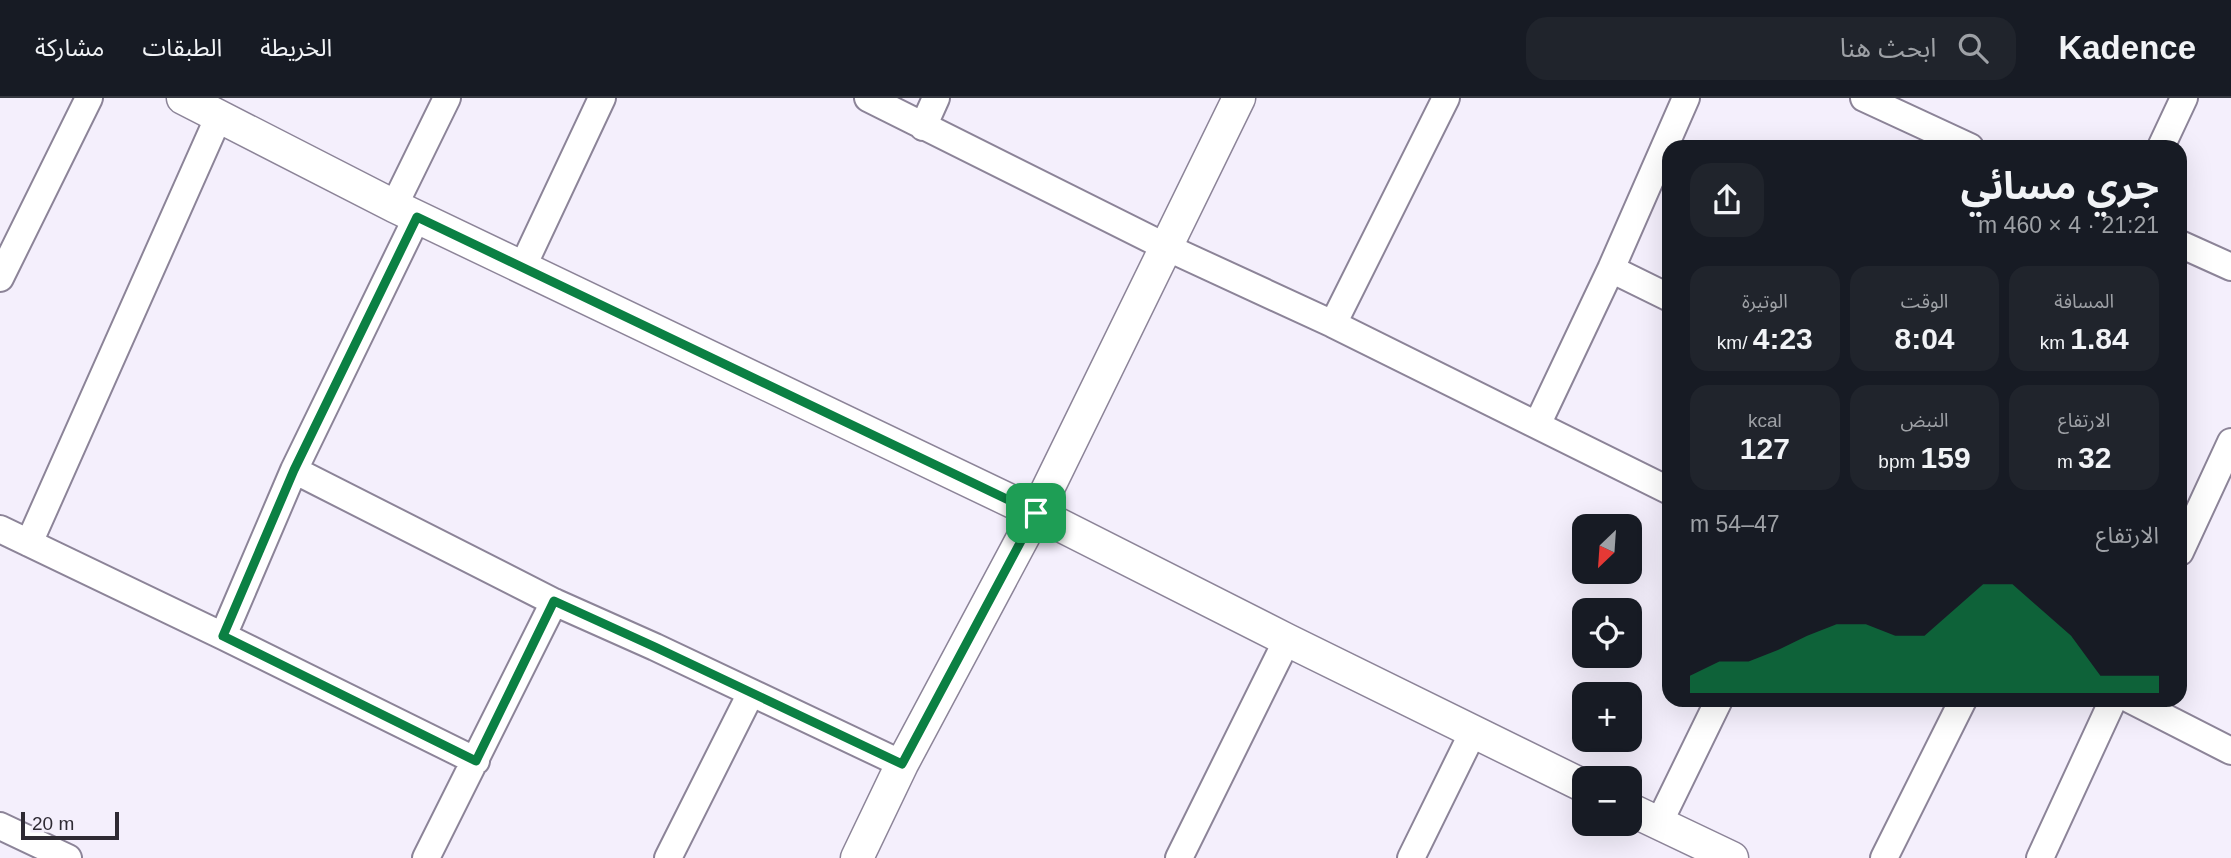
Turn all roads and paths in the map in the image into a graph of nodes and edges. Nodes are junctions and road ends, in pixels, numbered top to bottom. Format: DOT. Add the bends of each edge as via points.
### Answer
graph roads {
  1 [pos="89,98"];
  2 [pos="447,98"];
  3 [pos="602,98"];
  4 [pos="868,98"];
  5 [pos="936,98"];
  6 [pos="1240,98"];
  7 [pos="1446,98"];
  8 [pos="1686,98"];
  9 [pos="1864,98"];
  10 [pos="2184,98"];
  11 [pos="189,99"];
  12 [pos="219,117"];
  13 [pos="923,127"];
  14 [pos="1668,140"];
  15 [pos="1955,140"];
  16 [pos="2164,140"];
  17 [pos="1662,153"];
  18 [pos="406,211"];
  19 [pos="1166,247"];
  20 [pos="2187,247"];
  21 [pos="523,266"];
  22 [pos="2231,267"];
  23 [pos="1611,269"];
  24 [pos="0,278"];
  25 [pos="1662,294"];
  26 [pos="1333,324"];
  27 [pos="1537,425"];
  28 [pos="2231,442"];
  29 [pos="294,470"];
  30 [pos="1662,487"];
  31 [pos="1036,513"];
  32 [pos="0,530"];
  33 [pos="2187,534"];
  34 [pos="29,543"];
  35 [pos="554,601"];
  36 [pos="223,636"];
  37 [pos="1287,640"];
  38 [pos="751,693"];
  39 [pos="1716,707"];
  40 [pos="1960,707"];
  41 [pos="2109,707"];
  42 [pos="2145,707"];
  43 [pos="1473,732"];
  44 [pos="2231,751"];
  45 [pos="476,761"];
  46 [pos="902,764"];
  47 [pos="1572,780"];
  48 [pos="1642,815"];
  49 [pos="1659,823"];
  50 [pos="0,826"];
  51 [pos="68,858"];
  52 [pos="426,858"];
  53 [pos="668,858"];
  54 [pos="857,858"];
  55 [pos="1179,858"];
  56 [pos="1410,858"];
  57 [pos="1732,858"];
  58 [pos="1884,858"];
  59 [pos="2040,858"];
  1 -- 24 [label="street"];
  2 -- 18 [label="street"];
  3 -- 21 [label="street"];
  4 -- 13 [label="street"];
  5 -- 13 [label="street"];
  6 -- 19 [label="street"];
  7 -- 26 [label="street"];
  8 -- 14 [label="street"];
  9 -- 15 [label="street"];
  10 -- 16 [label="street"];
  11 -- 12 [label="street"];
  12 -- 18 [label="street"];
  12 -- 34 [label="street"];
  13 -- 19 [label="street"];
  17 -- 23 [label="street"];
  18 -- 21 [label="street"];
  18 -- 29 [label="street"];
  19 -- 26 [label="street"];
  19 -- 31 [label="street"];
  20 -- 22 [label="street"];
  21 -- 31 [label="street"];
  23 -- 25 [label="street"];
  23 -- 27 [label="street"];
  26 -- 27 [label="street"];
  27 -- 30 [label="street"];
  28 -- 33 [label="street"];
  29 -- 35 [label="street"];
  29 -- 36 [label="street"];
  31 -- 37 [label="street"];
  31 -- 46 [label="street"];
  32 -- 34 [label="street"];
  34 -- 36 [label="street"];
  35 -- 38 [label="street"];
  35 -- 45 [label="street"];
  36 -- 45 [label="street"];
  37 -- 43 [label="street"];
  37 -- 55 [label="street"];
  38 -- 46 [label="street"];
  38 -- 53 [label="street"];
  39 -- 49 [label="street"];
  40 -- 58 [label="street"];
  41 -- 59 [label="street"];
  42 -- 44 [label="street"];
  43 -- 47 [label="street"];
  43 -- 56 [label="street"];
  45 -- 52 [label="street"];
  46 -- 54 [label="street"];
  48 -- 49 [label="street"];
  49 -- 57 [label="street"];
  50 -- 51 [label="street"];
}
